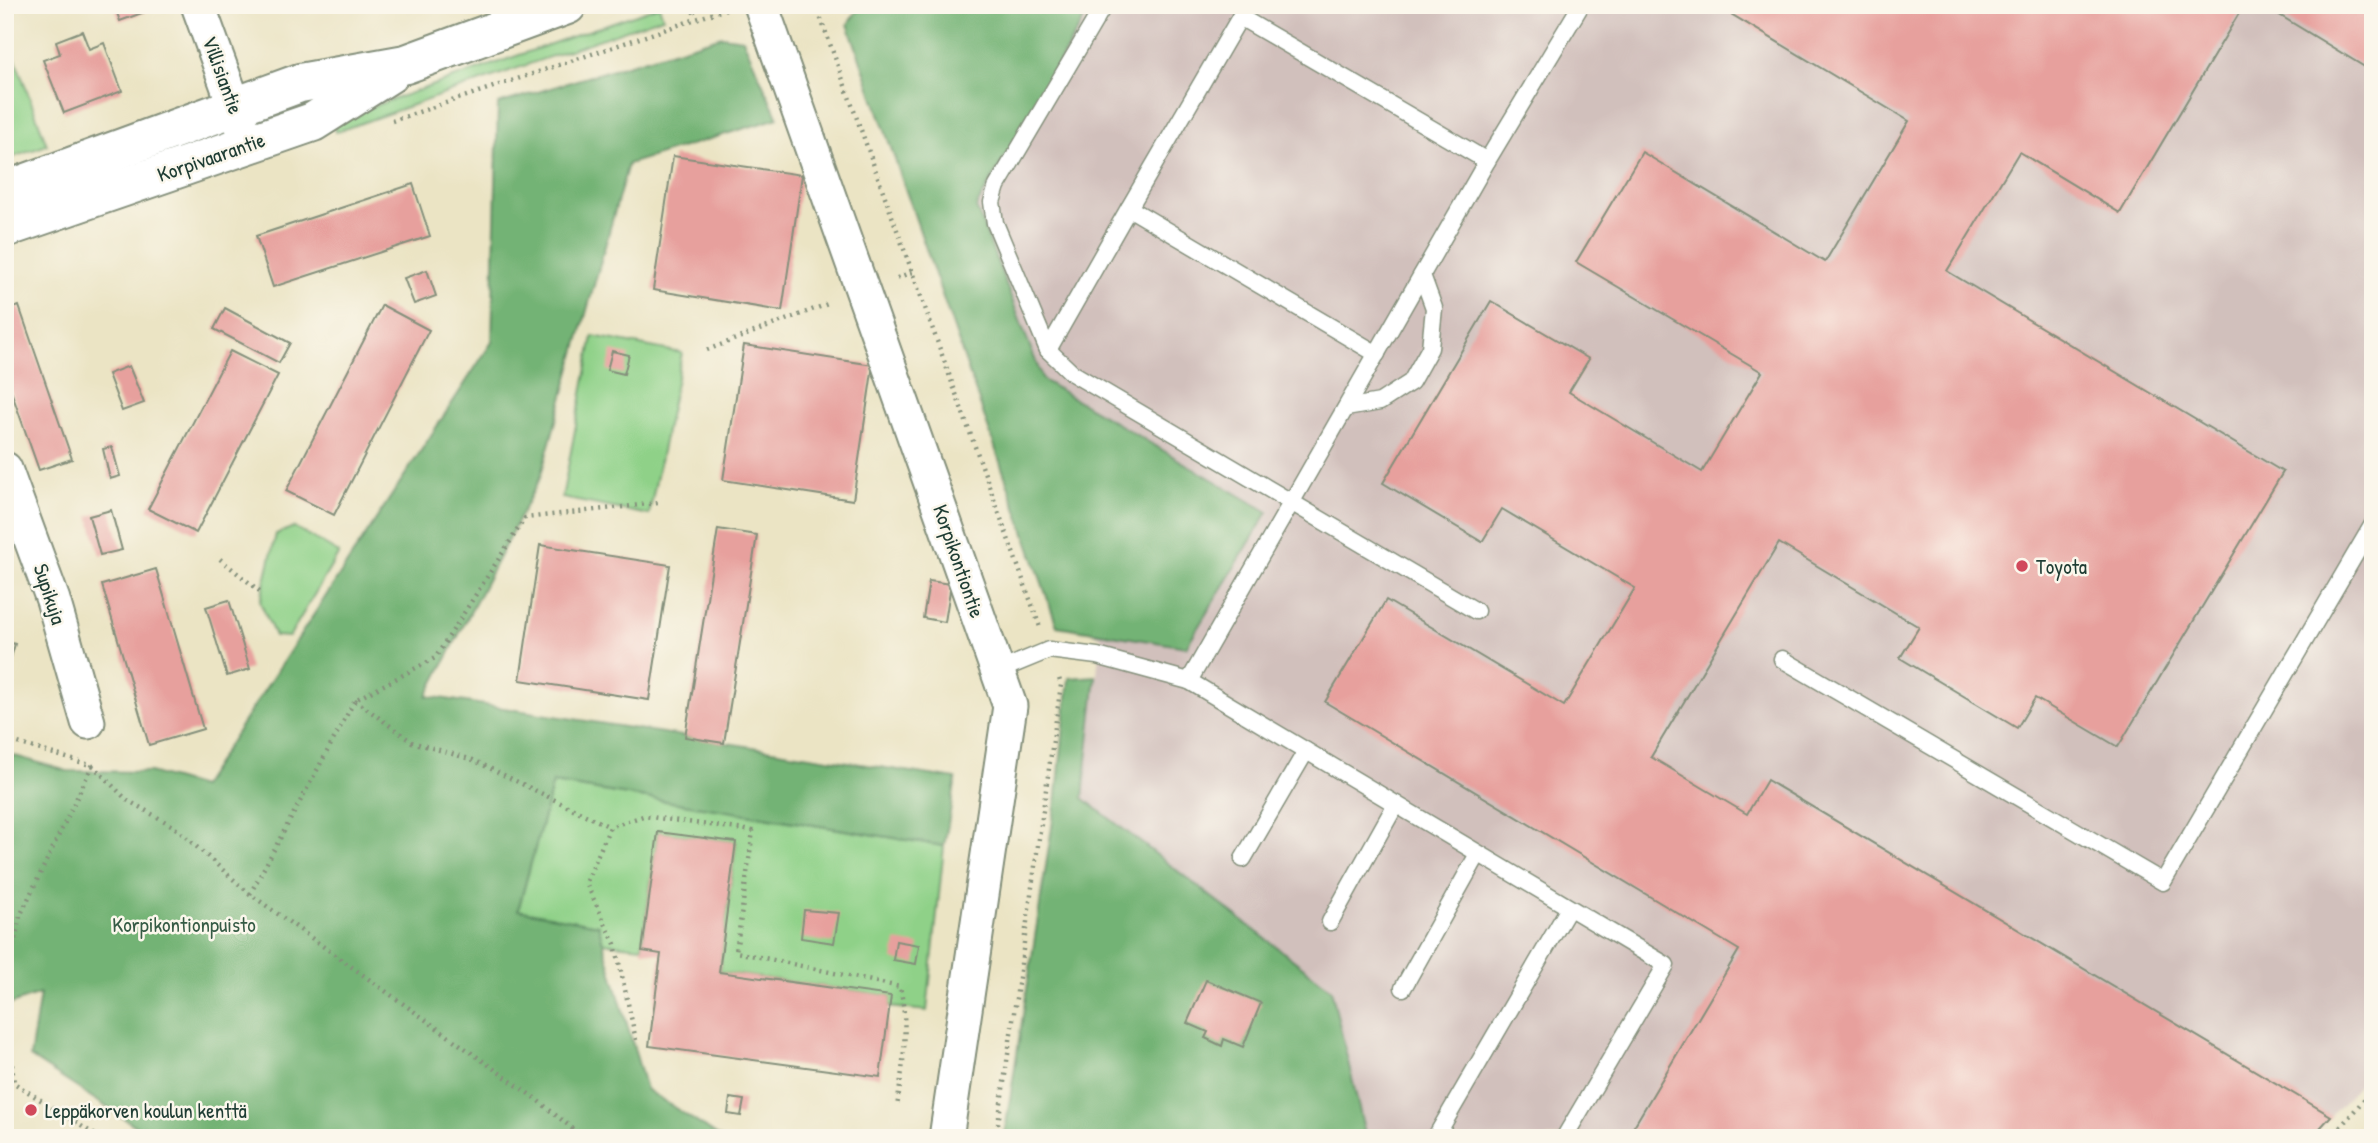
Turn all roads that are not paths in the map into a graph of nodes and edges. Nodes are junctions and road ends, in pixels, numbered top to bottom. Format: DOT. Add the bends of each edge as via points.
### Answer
graph roads {
  1 [pos="198,5"];
  2 [pos="567,5"];
  3 [pos="761,5"];
  4 [pos="1104,5"];
  5 [pos="1581,5"];
  6 [pos="1244,11"];
  7 [pos="242,127"];
  8 [pos="1487,161"];
  9 [pos="5,191"];
  10 [pos="1129,208"];
  11 [pos="5,228"];
  12 [pos="1422,275"];
  13 [pos="1048,350"];
  14 [pos="1377,354"];
  15 [pos="1346,408"];
  16 [pos="5,469"];
  17 [pos="1293,501"];
  18 [pos="2373,524"];
  19 [pos="1476,611"];
  20 [pos="1782,659"];
  21 [pos="998,671"];
  22 [pos="1189,681"];
  23 [pos="88,722"];
  24 [pos="1306,751"];
  25 [pos="1396,804"];
  26 [pos="1478,854"];
  27 [pos="1243,859"];
  28 [pos="1569,908"];
  29 [pos="1330,922"];
  30 [pos="1403,988"];
  31 [pos="946,1138"];
  32 [pos="1435,1138"];
  33 [pos="1564,1138"];
  1 -- 7 [label="street, Villisiantie"];
  2 -- 7 [label="street, Korpivaarantie" via="405,64 300,83"];
  3 -- 21 [label="street, Korpikontiontie"];
  4 -- 13 [label="lane" via="997,186 992,202 995,223"];
  5 -- 8 [label="lane"];
  6 -- 8 [label="lane"];
  6 -- 10 [label="lane"];
  7 -- 9 [label="street, Korpivaarantie"];
  7 -- 11 [label="street, Korpivaarantie"];
  8 -- 12 [label="lane"];
  10 -- 13 [label="lane"];
  10 -- 14 [label="lane"];
  12 -- 14 [label="lane"];
  12 -- 15 [label="lane" via="1434,308 1430,348 1411,382 1380,402"];
  13 -- 17 [label="lane" via="1072,373"];
  14 -- 15 [label="lane"];
  15 -- 17 [label="lane"];
  16 -- 23 [label="street, Supikuja" via="53,600"];
  17 -- 19 [label="lane"];
  17 -- 22 [label="lane"];
  18 -- 20 [label="lane" via="2163,882"];
  21 -- 22 [label="lane" via="1049,650 1097,656"];
  21 -- 31 [label="street, Korpikontiontie" via="1010,706"];
  22 -- 24 [label="lane"];
  24 -- 25 [label="lane"];
  24 -- 27 [label="lane"];
  25 -- 26 [label="lane"];
  25 -- 29 [label="lane"];
  26 -- 28 [label="lane"];
  26 -- 30 [label="lane"];
  28 -- 32 [label="lane"];
  28 -- 33 [label="lane" via="1666,965"];
}
